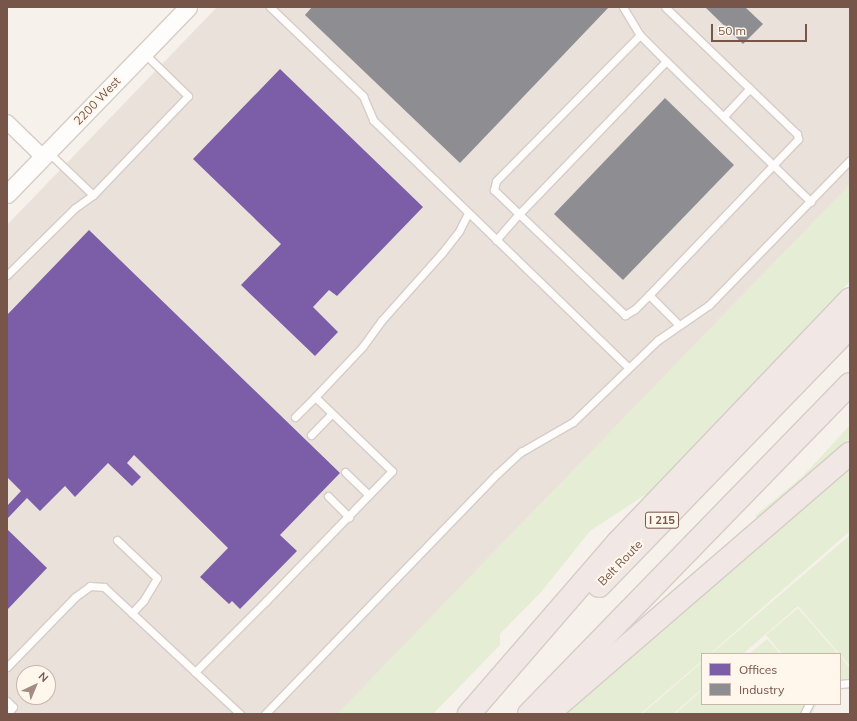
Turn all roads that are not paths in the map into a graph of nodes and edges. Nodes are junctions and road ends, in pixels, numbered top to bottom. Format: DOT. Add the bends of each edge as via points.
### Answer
graph roads {
  1 [pos="188,7"];
  2 [pos="270,7"];
  3 [pos="623,7"];
  4 [pos="665,7"];
  5 [pos="640,36"];
  6 [pos="144,53"];
  7 [pos="666,61"];
  8 [pos="750,88"];
  9 [pos="724,116"];
  10 [pos="7,122"];
  11 [pos="46,154"];
  12 [pos="850,160"];
  13 [pos="773,165"];
  14 [pos="7,194"];
  15 [pos="93,195"];
  16 [pos="811,202"];
  17 [pos="468,213"];
  18 [pos="519,214"];
  19 [pos="496,240"];
  20 [pos="7,275"];
  21 [pos="650,295"];
  22 [pos="850,299"];
  23 [pos="680,325"];
  24 [pos="850,327"];
  25 [pos="629,368"];
  26 [pos="850,384"];
  27 [pos="315,397"];
  28 [pos="332,413"];
  29 [pos="295,416"];
  30 [pos="311,435"];
  31 [pos="850,453"];
  32 [pos="345,472"];
  33 [pos="369,495"];
  34 [pos="328,496"];
  35 [pos="349,517"];
  36 [pos="117,540"];
  37 [pos="132,613"];
  38 [pos="7,667"];
  39 [pos="195,672"];
  40 [pos="7,701"];
  41 [pos="808,705"];
  42 [pos="7,714"];
  43 [pos="240,714"];
  44 [pos="265,714"];
  45 [pos="468,714"];
  46 [pos="474,714"];
  47 [pos="529,714"];
  48 [pos="548,714"];
  49 [pos="804,714"];
  1 -- 6 [label="street, 2200 West"];
  2 -- 17 [label="lane" via="363,96 374,120"];
  3 -- 5 [label="lane"];
  4 -- 8 [label="lane"];
  5 -- 7 [label="lane"];
  5 -- 18 [label="lane" via="496,181 494,190"];
  6 -- 11 [label="street, 2200 West"];
  6 -- 15 [label="lane" via="188,96"];
  7 -- 9 [label="lane"];
  7 -- 18 [label="lane"];
  8 -- 9 [label="lane"];
  8 -- 13 [label="lane" via="797,134 798,139"];
  9 -- 13 [label="lane"];
  10 -- 11 [label="street"];
  11 -- 14 [label="street, 2200 West"];
  11 -- 15 [label="lane"];
  12 -- 16 [label="lane"];
  13 -- 16 [label="lane"];
  13 -- 21 [label="lane"];
  15 -- 20 [label="lane" via="75,208"];
  16 -- 23 [label="lane" via="709,305"];
  17 -- 19 [label="lane"];
  17 -- 27 [label="lane" via="442,253 382,320 363,346"];
  18 -- 19 [label="lane"];
  18 -- 21 [label="lane" via="625,315"];
  19 -- 25 [label="lane"];
  21 -- 23 [label="lane"];
  22 -- 45 [label="highway" via="617,543"];
  23 -- 25 [label="lane" via="658,340"];
  24 -- 46 [label="highway, Belt Route / I 215"];
  25 -- 44 [label="lane" via="573,422 521,452 497,474"];
  26 -- 47 [label="highway"];
  27 -- 28 [label="lane"];
  27 -- 29 [label="lane"];
  28 -- 30 [label="lane"];
  28 -- 33 [label="lane" via="392,471"];
  31 -- 48 [label="highway"];
  32 -- 33 [label="lane"];
  33 -- 35 [label="lane"];
  34 -- 35 [label="lane"];
  35 -- 39 [label="lane"];
  36 -- 37 [label="lane" via="157,578 144,600"];
  37 -- 38 [label="lane" via="104,587 90,586 75,597"];
  37 -- 39 [label="lane"];
  39 -- 43 [label="lane"];
  40 -- 42 [label="lane" via="13,707"];
  41 -- 49 [label="lane"];
}
